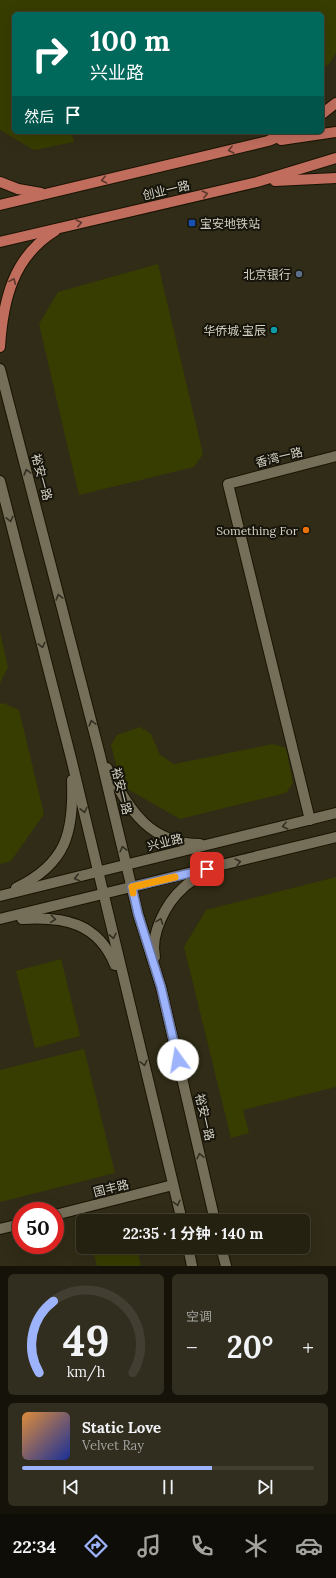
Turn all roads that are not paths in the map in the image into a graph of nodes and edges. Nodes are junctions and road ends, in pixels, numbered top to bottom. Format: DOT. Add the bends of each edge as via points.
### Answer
graph roads {
  1 [pos="336,103"];
  2 [pos="324,112"];
  3 [pos="336,132"];
  4 [pos="285,134"];
  5 [pos="321,134"];
  6 [pos="324,134"];
  7 [pos="268,141"];
  8 [pos="336,158"];
  9 [pos="336,178"];
  10 [pos="0,182"];
  11 [pos="257,182"];
  12 [pos="49,193"];
  13 [pos="0,205"];
  14 [pos="62,227"];
  15 [pos="0,242"];
  16 [pos="0,347"];
  17 [pos="0,369"];
  18 [pos="336,456"];
  19 [pos="0,481"];
  20 [pos="100,755"];
  21 [pos="71,758"];
  22 [pos="336,813"];
  23 [pos="310,820"];
  24 [pos="336,838"];
  25 [pos="212,844"];
  26 [pos="127,865"];
  27 [pos="220,866"];
  28 [pos="98,873"];
  29 [pos="132,887"];
  30 [pos="0,895"];
  31 [pos="103,895"];
  32 [pos="0,920"];
  33 [pos="161,987"];
  34 [pos="127,994"];
  35 [pos="173,1186"];
  36 [pos="64,1213"];
  37 [pos="180,1214"];
  38 [pos="213,1214"];
  39 [pos="12,1226"];
  40 [pos="0,1229"];
  41 [pos="189,1254"];
  42 [pos="223,1254"];
  43 [pos="192,1266"];
  44 [pos="226,1266"];
  1 -- 2 [label="main road"];
  3 -- 6 [label="main road"];
  4 -- 7 [label="main road, 创业一路"];
  5 -- 7 [label="main road"];
  7 -- 12 [label="main road, 创业一路, one-way"];
  8 -- 11 [label="main road, 创业一路"];
  9 -- 11 [label="main road"];
  10 -- 12 [label="main road" via="23,190"];
  14 -- 11 [label="main road, 创业一路, one-way"];
  12 -- 13 [label="main road, 创业一路"];
  14 -- 15 [label="main road, 创业一路"];
  16 -- 14 [label="main road, one-way" via="7,295 18,270 32,250"];
  20 -- 17 [label="main road, 裕安一路, one-way"];
  18 -- 23 [label="main road, 香湾一路" via="228,484"];
  19 -- 21 [label="main road, one-way"];
  20 -- 25 [label="main road" via="125,800 147,826 165,838 178,842"];
  26 -- 20 [label="main road, 裕安一路, one-way"];
  21 -- 28 [label="main road, one-way"];
  21 -- 30 [label="main road" via="73,791 70,822 62,851 40,875"];
  22 -- 23 [label="main road, 兴业路"];
  23 -- 25 [label="main road, 兴业路, one-way"];
  27 -- 24 [label="main road, one-way"];
  25 -- 26 [label="main road, 兴业路"];
  26 -- 28 [label="main road, 兴业路"];
  26 -- 29 [label="main road, 裕安一路"];
  27 -- 29 [label="main road"];
  33 -- 27 [label="main road, one-way" via="154,954 161,918 174,897 184,887"];
  28 -- 30 [label="main road, 兴业路, one-way"];
  28 -- 31 [label="main road"];
  29 -- 31 [label="main road"];
  29 -- 33 [label="main road, 裕安一路"];
  31 -- 32 [label="main road"];
  31 -- 34 [label="main road, one-way"];
  32 -- 34 [label="main road, one-way" via="54,919 84,927 95,934 112,957"];
  38 -- 33 [label="main road, 裕安一路, one-way"];
  34 -- 35 [label="main road, one-way"];
  35 -- 36 [label="main road, 国丰路"];
  35 -- 37 [label="main road, one-way"];
  39 -- 40 [label="main road"];
  41 -- 43 [label="main road"];
  42 -- 44 [label="main road"];
}
